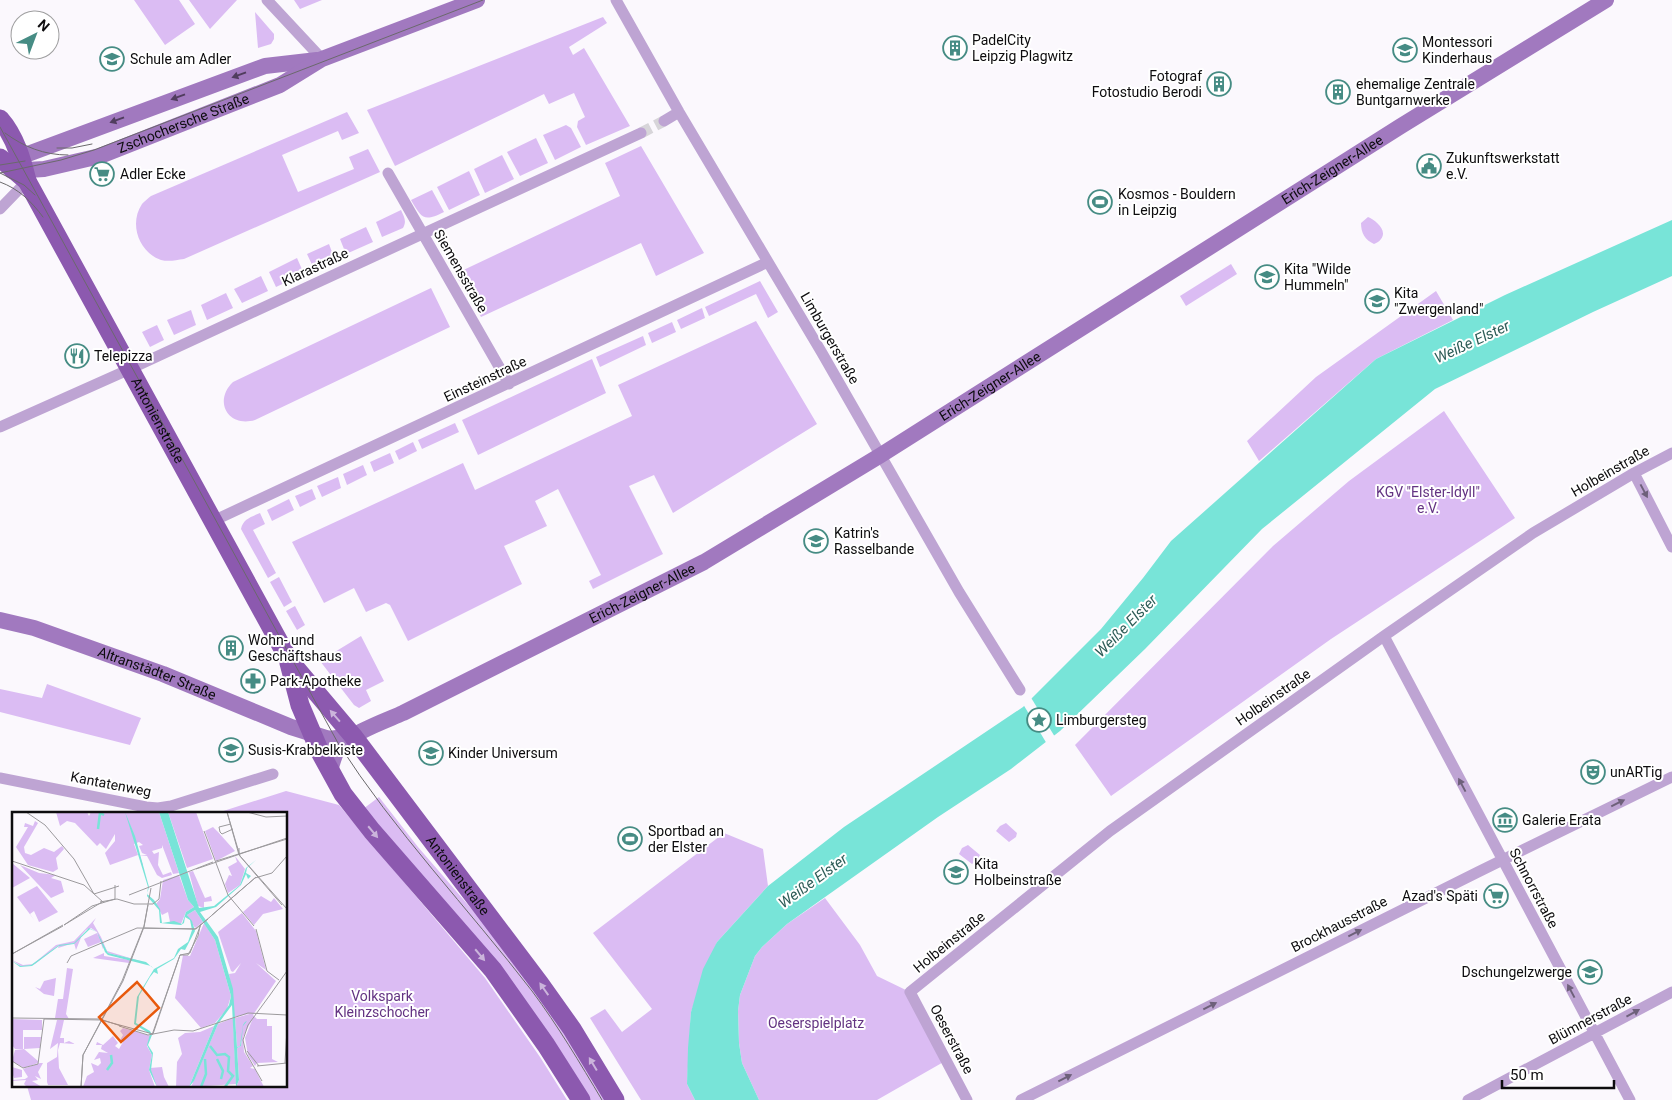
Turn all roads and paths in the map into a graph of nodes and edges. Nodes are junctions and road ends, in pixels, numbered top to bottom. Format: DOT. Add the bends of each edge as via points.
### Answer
graph roads {
  1 [pos="268,0"];
  2 [pos="476,0"];
  3 [pos="616,0"];
  4 [pos="1606,0"];
  5 [pos="322,59"];
  6 [pos="679,112"];
  7 [pos="0,119"];
  8 [pos="664,121"];
  9 [pos="642,133"];
  10 [pos="14,167"];
  11 [pos="388,173"];
  12 [pos="0,209"];
  13 [pos="422,235"];
  14 [pos="768,262"];
  15 [pos="130,369"];
  16 [pos="509,384"];
  17 [pos="0,427"];
  18 [pos="1672,453"];
  19 [pos="881,455"];
  20 [pos="1634,473"];
  21 [pos="213,521"];
  22 [pos="1672,547"];
  23 [pos="0,620"];
  24 [pos="1384,636"];
  25 [pos="288,660"];
  26 [pos="1020,690"];
  27 [pos="312,733"];
  28 [pos="353,736"];
  29 [pos="330,771"];
  30 [pos="273,774"];
  31 [pos="1672,777"];
  32 [pos="0,778"];
  33 [pos="1502,860"];
  34 [pos="910,992"];
  35 [pos="1672,992"];
  36 [pos="1594,1034"];
  37 [pos="581,1100"];
  38 [pos="615,1100"];
  39 [pos="967,1100"];
  40 [pos="1021,1100"];
  41 [pos="1468,1100"];
  42 [pos="1630,1100"];
  1 -- 5 [label="street"];
  2 -- 5 [label="street, Zschochersche Straße"];
  3 -- 6 [label="street, Limburgerstraße"];
  4 -- 19 [label="street, Erich-Zeigner-Allee"];
  5 -- 10 [label="street, Zschochersche Straße, one-way" via="266,66 90,130"];
  5 -- 10 [label="street, Zschochersche Straße" via="280,84 100,156 66,165"];
  6 -- 8 [label="street"];
  6 -- 14 [label="street, Limburgerstraße"];
  7 -- 10 [label="main road, Antonienstraße" via="12,138"];
  9 -- 13 [label="street, Klarastraße"];
  10 -- 12 [label="street"];
  10 -- 15 [label="main road, Antonienstraße"];
  11 -- 13 [label="street, Siemensstraße"];
  13 -- 15 [label="street, Klarastraße"];
  13 -- 16 [label="street, Siemensstraße"];
  14 -- 16 [label="street, Einsteinstraße"];
  14 -- 19 [label="street, Limburgerstraße"];
  15 -- 17 [label="street, Klarastraße"];
  15 -- 21 [label="main road, Antonienstraße"];
  16 -- 21 [label="street, Einsteinstraße"];
  18 -- 20 [label="street, Holbeinstraße"];
  19 -- 26 [label="street, Limburgerstraße" via="959,592"];
  19 -- 28 [label="street, Erich-Zeigner-Allee" via="704,562"];
  20 -- 22 [label="street, one-way"];
  20 -- 24 [label="street, Holbeinstraße" via="1533,533"];
  21 -- 25 [label="main road, Antonienstraße"];
  23 -- 27 [label="street, Altranstädter Straße" via="34,628 163,674"];
  33 -- 24 [label="street, Schnorrstraße, one-way"];
  24 -- 34 [label="street, Holbeinstraße" via="1110,831"];
  25 -- 27 [label="main road, Antonienstraße" via="296,696"];
  28 -- 25 [label="main road, Antonienstraße, one-way"];
  27 -- 28 [label="street, Altranstädter Straße" via="329,739"];
  27 -- 29 [label="main road, Antonienstraße"];
  28 -- 29 [label="street" via="340,746"];
  38 -- 28 [label="main road, Antonienstraße, one-way" via="540,984"];
  29 -- 37 [label="main road, Antonienstraße, one-way" via="343,794 372,831 493,970"];
  30 -- 32 [label="street, Kantatenweg" via="158,808"];
  33 -- 31 [label="street, Brockhausstraße, one-way"];
  36 -- 33 [label="street, Schnorrstraße, one-way"];
  40 -- 33 [label="street, Brockhausstraße, one-way"];
  34 -- 39 [label="street, Oeserstraße"];
  36 -- 35 [label="street, Blümnerstraße, one-way"];
  36 -- 41 [label="street, Blümnerstraße"];
  36 -- 42 [label="street, Schnorrstraße"];
}
